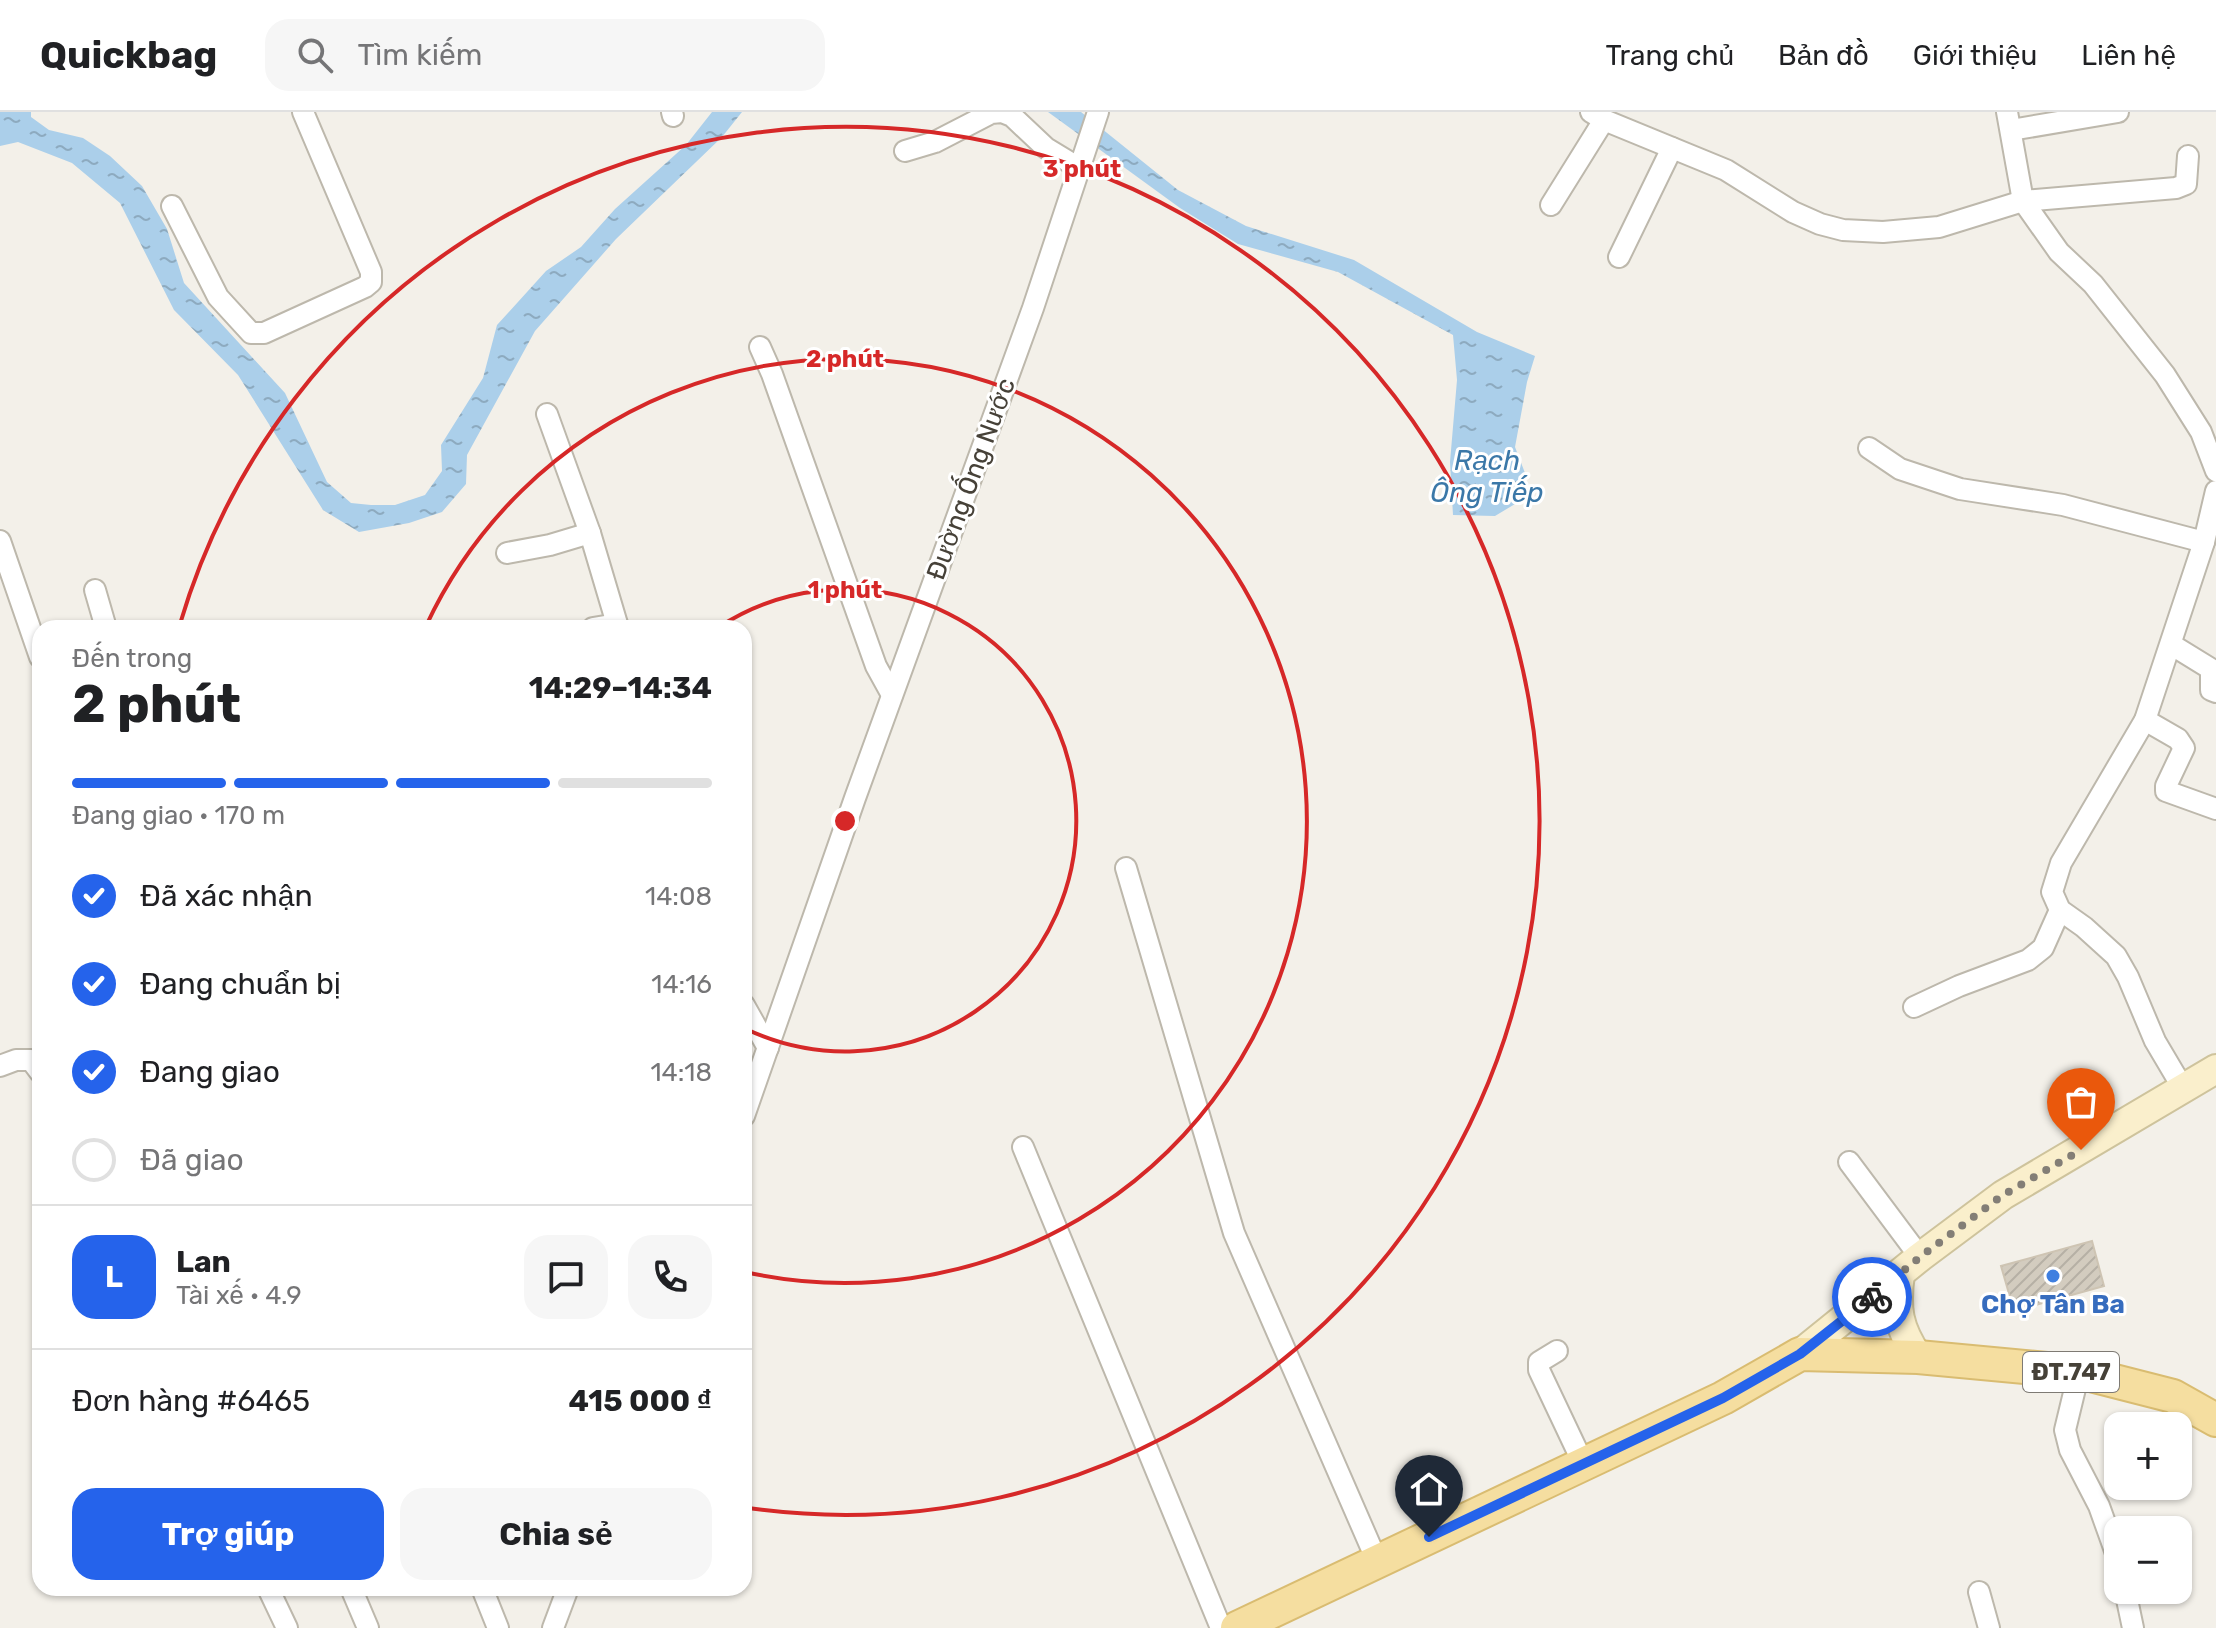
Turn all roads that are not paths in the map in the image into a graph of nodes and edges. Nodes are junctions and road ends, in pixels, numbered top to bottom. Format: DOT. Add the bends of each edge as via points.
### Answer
graph roads {
  1 [pos="303,112"];
  2 [pos="1098,112"];
  3 [pos="2118,112"];
  4 [pos="1598,116"];
  5 [pos="2009,121"];
  6 [pos="1672,148"];
  7 [pos="905,151"];
  8 [pos="2188,156"];
  9 [pos="1079,168"];
  10 [pos="2023,201"];
  11 [pos="1551,205"];
  12 [pos="172,206"];
  13 [pos="1619,257"];
  14 [pos="760,347"];
  15 [pos="547,414"];
  16 [pos="1869,448"];
  17 [pos="2216,471"];
  18 [pos="2216,491"];
  19 [pos="590,533"];
  20 [pos="2209,535"];
  21 [pos="0,541"];
  22 [pos="507,553"];
  23 [pos="95,590"];
  24 [pos="104,620"];
  25 [pos="616,620"];
  26 [pos="32,634"];
  27 [pos="2172,645"];
  28 [pos="2216,692"];
  29 [pos="892,695"];
  30 [pos="2145,720"];
  31 [pos="2216,809"];
  32 [pos="1126,868"];
  33 [pos="2060,910"];
  34 [pos="1914,1007"];
  35 [pos="752,1019"];
  36 [pos="768,1048"];
  37 [pos="32,1061"];
  38 [pos="0,1066"];
  39 [pos="2216,1069"];
  40 [pos="2184,1090"];
  41 [pos="752,1093"];
  42 [pos="1023,1147"];
  43 [pos="1849,1162"];
  44 [pos="1910,1265"];
  45 [pos="1557,1351"];
  46 [pos="1800,1354"];
  47 [pos="1918,1357"];
  48 [pos="2079,1372"];
  49 [pos="2216,1420"];
  50 [pos="1583,1463"];
  51 [pos="2104,1520"];
  52 [pos="1377,1561"];
  53 [pos="1979,1592"];
  54 [pos="272,1596"];
  55 [pos="354,1596"];
  56 [pos="485,1596"];
  57 [pos="565,1596"];
  58 [pos="2128,1604"];
  59 [pos="287,1628"];
  60 [pos="368,1628"];
  61 [pos="498,1628"];
  62 [pos="553,1628"];
  63 [pos="1221,1628"];
  64 [pos="1237,1628"];
  65 [pos="1989,1628"];
  66 [pos="2133,1628"];
  1 -- 12 [label="street" via="371,272 365,287 264,333 251,333 218,297"];
  2 -- 9 [label="street, Đường Ống Nước"];
  3 -- 5 [label="street"];
  4 -- 6 [label="street"];
  4 -- 11 [label="street"];
  5 -- 10 [label="street"];
  6 -- 10 [label="street" via="1726,170 1793,212 1843,230 1939,227"];
  6 -- 13 [label="street"];
  7 -- 9 [label="street" via="1002,112"];
  8 -- 10 [label="street" via="2186,184 2176,188"];
  9 -- 29 [label="street, Đường Ống Nước"];
  10 -- 17 [label="street" via="2059,252 2093,284 2165,375 2201,432"];
  14 -- 29 [label="street" via="876,666"];
  15 -- 19 [label="street"];
  16 -- 20 [label="street" via="1900,469 1960,489"];
  18 -- 20 [label="street"];
  19 -- 22 [label="street"];
  19 -- 25 [label="street"];
  20 -- 27 [label="street"];
  21 -- 26 [label="street"];
  23 -- 24 [label="street"];
  27 -- 28 [label="street" via="2211,669 2209,686"];
  27 -- 30 [label="street"];
  29 -- 36 [label="street, Đường Ống Nước"];
  30 -- 31 [label="street" via="2184,748 2166,791"];
  30 -- 33 [label="street" via="2061,863 2052,892"];
  32 -- 52 [label="street" via="1234,1233"];
  33 -- 34 [label="street" via="2043,948 2028,960"];
  33 -- 40 [label="street" via="2116,956"];
  35 -- 36 [label="street"];
  36 -- 41 [label="street, Đường Ống Nước"];
  37 -- 38 [label="street"];
  39 -- 40 [label="main road"];
  40 -- 44 [label="main road" via="2003,1195"];
  42 -- 63 [label="street"];
  43 -- 44 [label="street"];
  44 -- 46 [label="main road"];
  44 -- 47 [label="main road" via="1896,1302"];
  45 -- 50 [label="street" via="1539,1362 1539,1370"];
  46 -- 47 [label="main road, ĐT.747"];
  46 -- 50 [label="main road" via="1723,1398"];
  47 -- 48 [label="main road, ĐT.747"];
  48 -- 49 [label="main road, ĐT.747" via="2173,1396"];
  48 -- 51 [label="street" via="2065,1430"];
  50 -- 52 [label="main road"];
  52 -- 64 [label="main road"];
  53 -- 65 [label="street"];
  54 -- 59 [label="street"];
  55 -- 60 [label="street"];
  56 -- 61 [label="street"];
  57 -- 62 [label="street"];
  58 -- 66 [label="street"];
}
